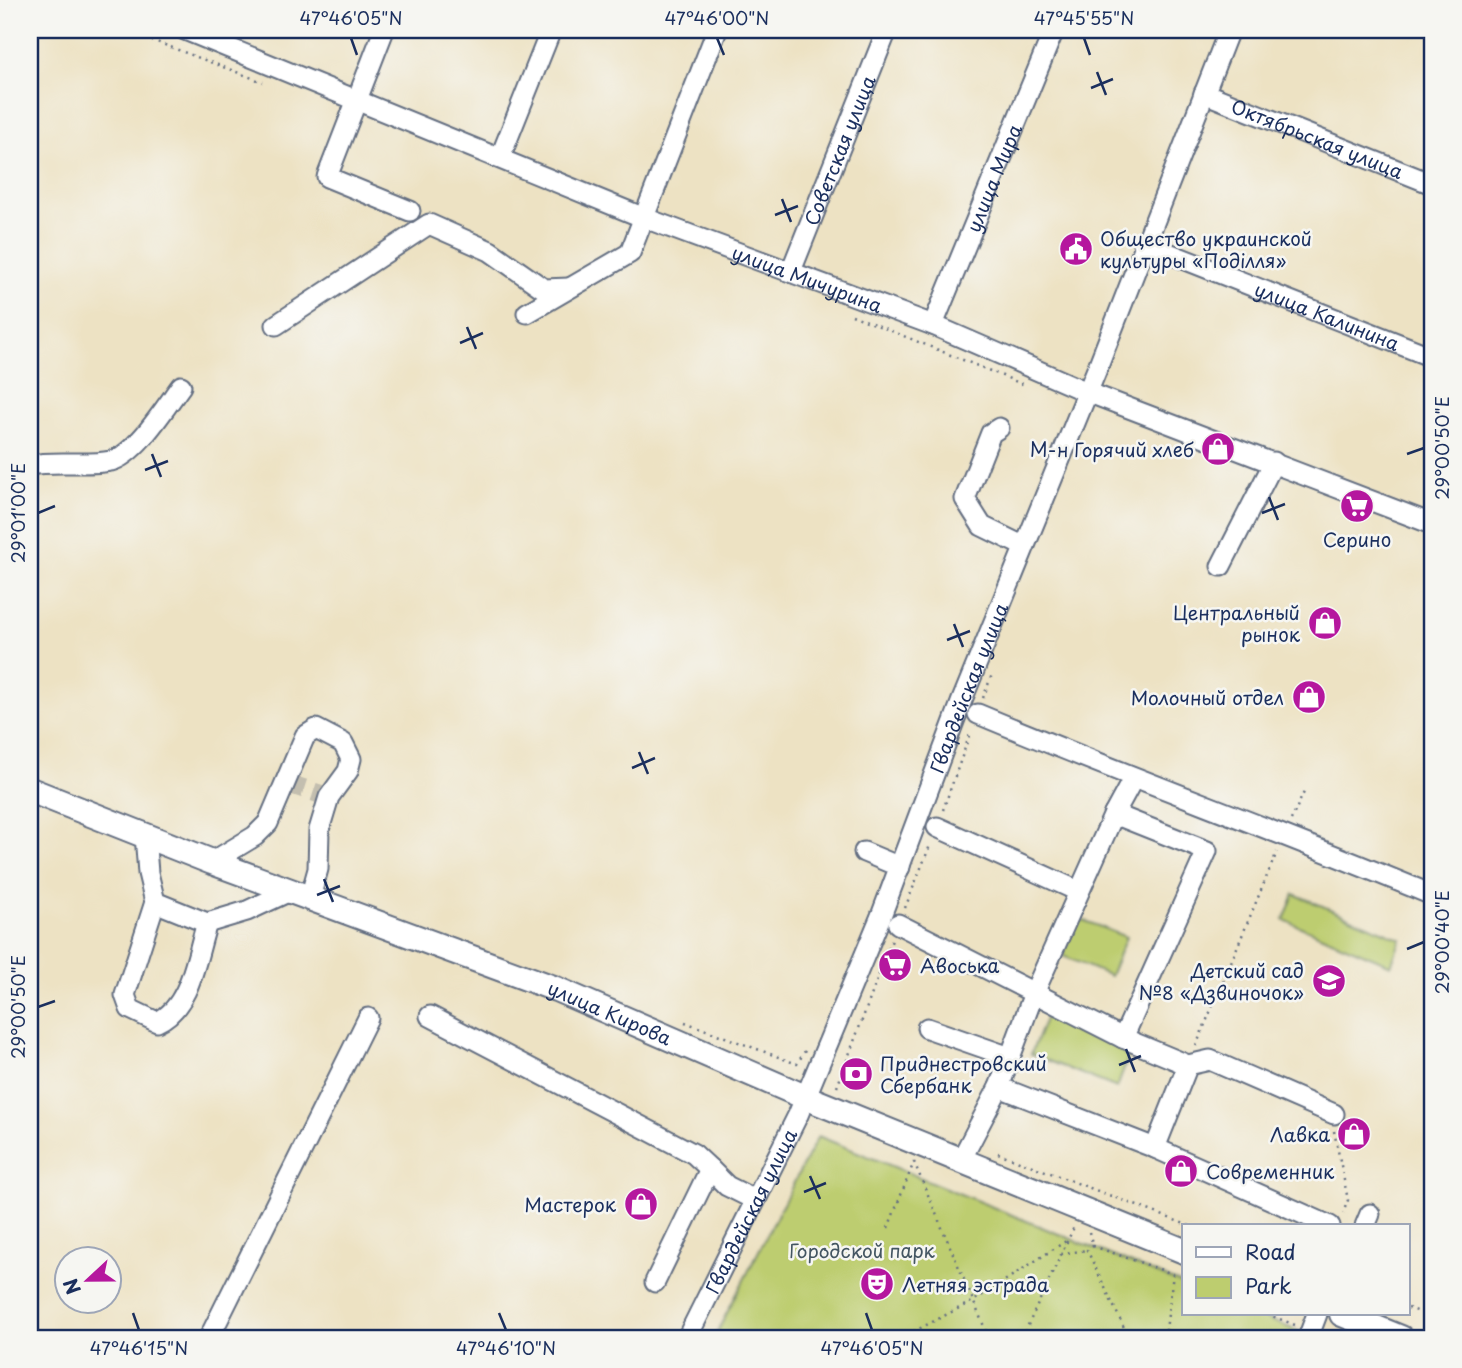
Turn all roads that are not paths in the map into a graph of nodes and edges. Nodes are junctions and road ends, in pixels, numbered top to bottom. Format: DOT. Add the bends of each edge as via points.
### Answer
graph roads {
  1 [pos="185,30"];
  2 [pos="384,30"];
  3 [pos="551,30"];
  4 [pos="717,30"];
  5 [pos="887,30"];
  6 [pos="1054,30"];
  7 [pos="1229,30"];
  8 [pos="1204,93"];
  9 [pos="357,99"];
  10 [pos="500,158"];
  11 [pos="1432,184"];
  12 [pos="410,211"];
  13 [pos="642,217"];
  14 [pos="1143,243"];
  15 [pos="791,271"];
  16 [pos="570,288"];
  17 [pos="527,313"];
  18 [pos="275,325"];
  19 [pos="933,325"];
  20 [pos="1432,358"];
  21 [pos="181,386"];
  22 [pos="1087,392"];
  23 [pos="999,428"];
  24 [pos="1274,462"];
  25 [pos="30,465"];
  26 [pos="1432,524"];
  27 [pos="1023,546"];
  28 [pos="1221,566"];
  29 [pos="978,714"];
  30 [pos="1133,779"];
  31 [pos="30,790"];
  32 [pos="1114,814"];
  33 [pos="937,827"];
  34 [pos="145,835"];
  35 [pos="864,852"];
  36 [pos="212,862"];
  37 [pos="900,867"];
  38 [pos="1078,891"];
  39 [pos="300,894"];
  40 [pos="1432,895"];
  41 [pos="155,902"];
  42 [pos="207,923"];
  43 [pos="898,924"];
  44 [pos="1034,993"];
  45 [pos="430,1016"];
  46 [pos="368,1018"];
  47 [pos="927,1028"];
  48 [pos="1123,1038"];
  49 [pos="1010,1057"];
  50 [pos="1188,1065"];
  51 [pos="999,1087"];
  52 [pos="805,1097"];
  53 [pos="1334,1114"];
  54 [pos="1155,1148"];
  55 [pos="961,1160"];
  56 [pos="709,1169"];
  57 [pos="755,1200"];
  58 [pos="1336,1222"];
  59 [pos="1182,1250"];
  60 [pos="655,1282"];
  61 [pos="1315,1316"];
  62 [pos="1347,1316"];
  63 [pos="1302,1332"];
  64 [pos="215,1338"];
  65 [pos="687,1338"];
  66 [pos="1401,1338"];
  1 -- 9 [label="street, улица Мичурина"];
  2 -- 9 [label="street"];
  3 -- 10 [label="street"];
  4 -- 13 [label="street"];
  5 -- 15 [label="street, Советская улица"];
  6 -- 19 [label="street, улица Мира"];
  7 -- 8 [label="street, Гвардейская улица"];
  8 -- 11 [label="street, Октябрьская улица"];
  8 -- 14 [label="street, Гвардейская улица"];
  9 -- 10 [label="street, улица Мичурина"];
  9 -- 12 [label="street" via="327,177"];
  10 -- 13 [label="street, улица Мичурина"];
  13 -- 15 [label="street, улица Мичурина"];
  13 -- 16 [label="street" via="631,253"];
  14 -- 20 [label="street, улица Калинина"];
  14 -- 22 [label="street, Гвардейская улица"];
  15 -- 19 [label="street, улица Мичурина"];
  16 -- 17 [label="street"];
  16 -- 18 [label="street" via="544,289 490,251 429,223"];
  19 -- 22 [label="street, улица Мичурина"];
  21 -- 25 [label="street" via="141,439 113,461"];
  22 -- 24 [label="street, улица Мичурина"];
  22 -- 27 [label="street, Гвардейская улица"];
  23 -- 27 [label="street" via="991,433 965,499 982,526"];
  24 -- 26 [label="street, улица Мичурина"];
  24 -- 28 [label="street"];
  27 -- 37 [label="street, Гвардейская улица"];
  29 -- 30 [label="street"];
  30 -- 32 [label="street"];
  30 -- 40 [label="street" via="1285,834"];
  31 -- 34 [label="main road, улица Кирова"];
  32 -- 38 [label="street"];
  32 -- 48 [label="street" via="1207,851"];
  33 -- 38 [label="street"];
  34 -- 36 [label="main road, улица Кирова"];
  34 -- 41 [label="street"];
  35 -- 37 [label="street"];
  36 -- 39 [label="main road, улица Кирова"];
  36 -- 39 [label="street" via="268,823 305,736 316,729 343,743 351,759 329,797 319,830 318,869"];
  37 -- 52 [label="street, Гвардейская улица"];
  38 -- 44 [label="street"];
  39 -- 42 [label="street"];
  39 -- 52 [label="main road, улица Кирова" via="556,989"];
  41 -- 42 [label="street"];
  41 -- 42 [label="street" via="125,995 130,1009 157,1022 172,1015 184,996"];
  43 -- 44 [label="street"];
  44 -- 48 [label="street"];
  44 -- 49 [label="street"];
  45 -- 56 [label="street" via="694,1154"];
  46 -- 64 [label="street" via="210,1336"];
  47 -- 49 [label="street"];
  48 -- 50 [label="street"];
  49 -- 51 [label="street"];
  50 -- 53 [label="street" via="1210,1060"];
  50 -- 54 [label="street"];
  51 -- 54 [label="street"];
  51 -- 55 [label="street"];
  52 -- 55 [label="main road, улица Кирова"];
  52 -- 57 [label="street, Гвардейская улица"];
  54 -- 58 [label="street"];
  55 -- 59 [label="main road, улица Кирова"];
  56 -- 57 [label="street" via="726,1186"];
  56 -- 60 [label="street"];
  57 -- 65 [label="street, Гвардейская улица"];
  61 -- 63 [label="street"];
  62 -- 66 [label="main road"];
}
